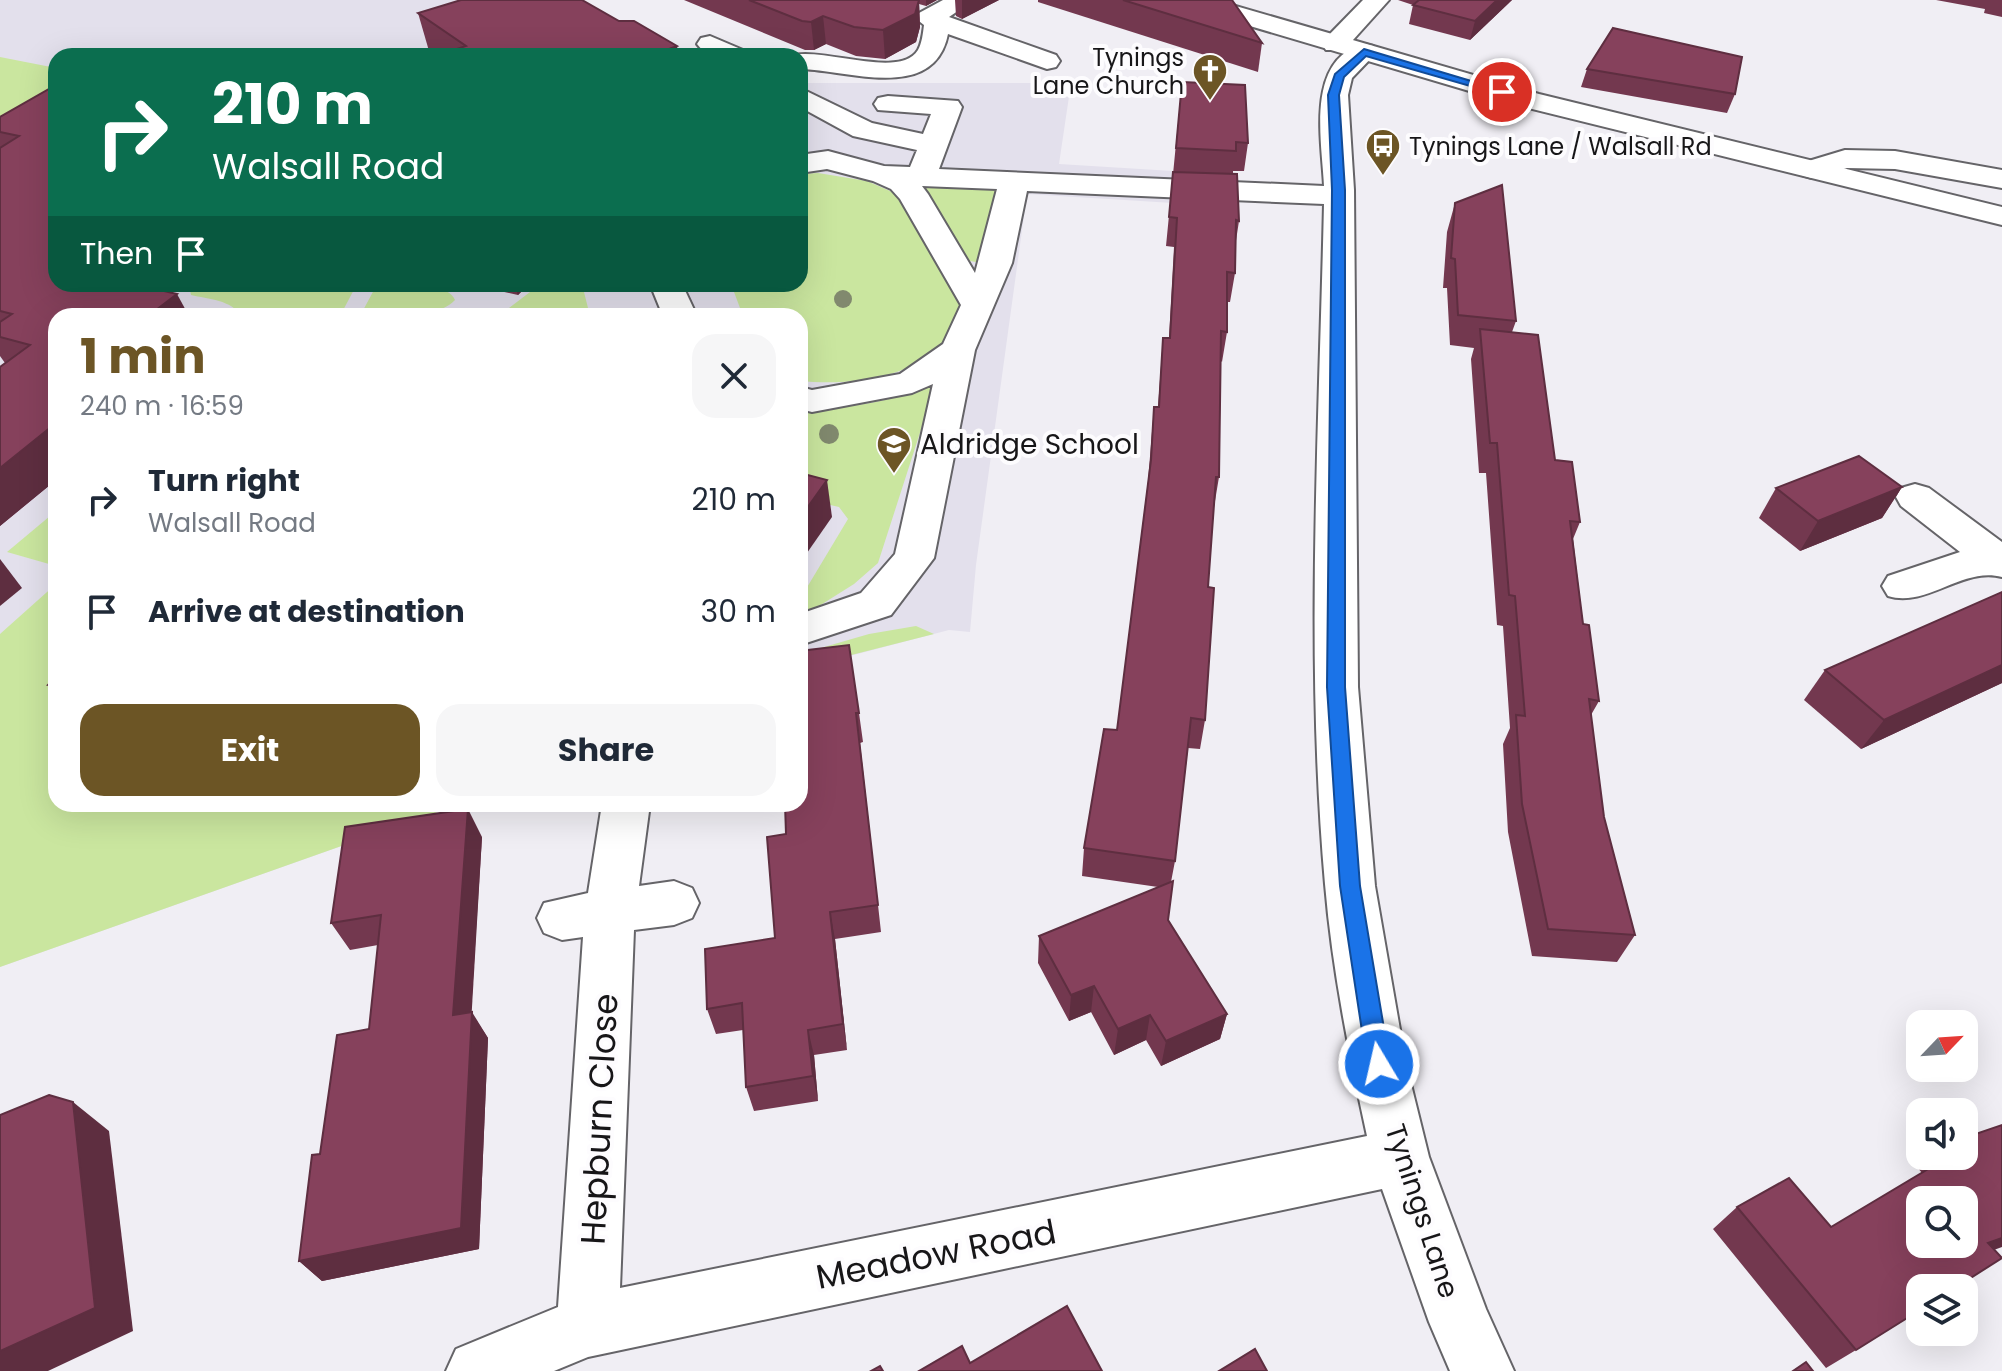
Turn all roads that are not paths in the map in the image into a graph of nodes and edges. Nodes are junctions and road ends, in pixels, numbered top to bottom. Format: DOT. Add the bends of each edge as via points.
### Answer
graph roads {
  1 [pos="962,0"];
  2 [pos="1188,0"];
  3 [pos="1377,0"];
  4 [pos="901,20"];
  5 [pos="933,20"];
  6 [pos="710,44"];
  7 [pos="718,48"];
  8 [pos="1350,48"];
  9 [pos="1047,61"];
  10 [pos="808,62"];
  11 [pos="808,100"];
  12 [pos="888,104"];
  13 [pos="934,145"];
  14 [pos="814,162"];
  15 [pos="1812,169"];
  16 [pos="883,175"];
  17 [pos="922,177"];
  18 [pos="2002,179"];
  19 [pos="1014,181"];
  20 [pos="1339,196"];
  21 [pos="2002,216"];
  22 [pos="978,306"];
  23 [pos="958,350"];
  24 [pos="808,400"];
  25 [pos="1915,497"];
  26 [pos="1997,559"];
  27 [pos="1903,586"];
  28 [pos="808,627"];
  29 [pos="623,812"];
  30 [pos="674,903"];
  31 [pos="586,915"];
  32 [pos="1400,1157"];
  33 [pos="588,1326"];
  34 [pos="478,1371"];
  35 [pos="1482,1371"];
  1 -- 5 [label="street"];
  2 -- 8 [label="street"];
  3 -- 8 [label="street, Tynings Lane"];
  4 -- 5 [label="street"];
  5 -- 9 [label="street"];
  5 -- 10 [label="street" via="931,49 925,59 905,67"];
  6 -- 7 [label="street"];
  8 -- 15 [label="street" via="1530,100"];
  8 -- 20 [label="street, Tynings Lane" via="1334,95"];
  11 -- 13 [label="street" via="863,130"];
  12 -- 13 [label="street" via="948,107"];
  13 -- 17 [label="street"];
  14 -- 16 [label="street"];
  15 -- 18 [label="street" via="1845,159 1895,160"];
  15 -- 21 [label="street"];
  16 -- 17 [label="street"];
  16 -- 22 [label="street" via="913,194"];
  17 -- 19 [label="street"];
  19 -- 20 [label="street"];
  19 -- 22 [label="street" via="996,263"];
  20 -- 32 [label="street, Tynings Lane" via="1336,687 1350,886"];
  22 -- 23 [label="street"];
  23 -- 24 [label="street" via="912,382"];
  23 -- 28 [label="street" via="914,558 876,604"];
  25 -- 26 [label="street"];
  26 -- 27 [label="street"];
  29 -- 31 [label="street, Hepburn Close"];
  30 -- 31 [label="street"];
  31 -- 33 [label="street, Hepburn Close"];
  32 -- 33 [label="street, Meadow Road"];
  32 -- 35 [label="street, Tynings Lane"];
  33 -- 34 [label="street, Meadow Road"];
}
